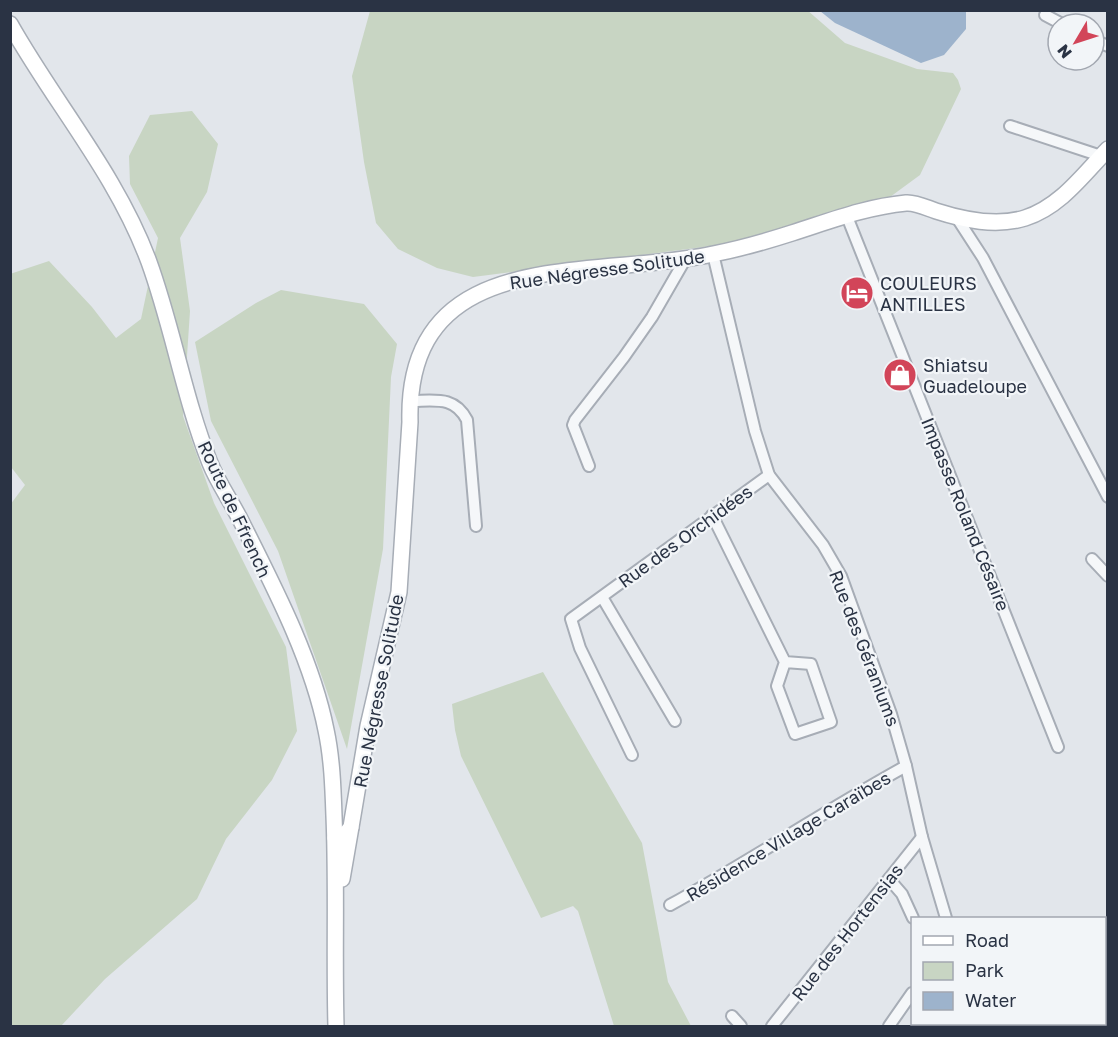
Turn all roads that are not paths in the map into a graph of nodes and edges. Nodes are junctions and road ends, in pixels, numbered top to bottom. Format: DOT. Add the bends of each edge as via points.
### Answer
graph roads {
  1 [pos="10,24"];
  2 [pos="1010,126"];
  3 [pos="1104,152"];
  4 [pos="846,214"];
  5 [pos="957,218"];
  6 [pos="713,254"];
  7 [pos="686,258"];
  8 [pos="409,401"];
  9 [pos="590,466"];
  10 [pos="769,475"];
  11 [pos="1107,497"];
  12 [pos="712,515"];
  13 [pos="476,526"];
  14 [pos="1092,559"];
  15 [pos="1107,576"];
  16 [pos="602,597"];
  17 [pos="785,662"];
  18 [pos="675,721"];
  19 [pos="1058,747"];
  20 [pos="632,755"];
  21 [pos="906,766"];
  22 [pos="356,803"];
  23 [pos="334,820"];
  24 [pos="351,828"];
  25 [pos="922,837"];
  26 [pos="335,838"];
  27 [pos="889,879"];
  28 [pos="670,905"];
  29 [pos="337,908"];
  30 [pos="914,917"];
  31 [pos="946,917"];
  32 [pos="911,994"];
  33 [pos="732,1016"];
  34 [pos="336,1026"];
  35 [pos="741,1026"];
  36 [pos="772,1026"];
  37 [pos="889,1026"];
  1 -- 23 [label="street, Route de Ffrench" via="102,169 149,262 211,466 302,651 319,699 332,773"];
  2 -- 3 [label="street"];
  3 -- 5 [label="street, Rue Négresse Solitude" via="1063,200 1024,218"];
  4 -- 5 [label="street, Rue Négresse Solitude" via="909,202"];
  4 -- 6 [label="street, Rue Négresse Solitude"];
  4 -- 19 [label="street, Impasse Roland Césaire"];
  5 -- 11 [label="street" via="983,258"];
  6 -- 7 [label="street, Rue Négresse Solitude"];
  6 -- 10 [label="street, Rue des Géraniums"];
  7 -- 8 [label="street, Rue Négresse Solitude" via="526,277 466,300 439,323 422,348"];
  7 -- 9 [label="street" via="630,349 575,420 573,425"];
  8 -- 13 [label="street" via="448,401 461,409 467,420"];
  8 -- 22 [label="street, Rue Négresse Solitude" via="399,592 368,726"];
  10 -- 12 [label="street, Rue des Orchidées"];
  10 -- 21 [label="street, Rue des Géraniums" via="822,544 841,576"];
  12 -- 16 [label="street, Rue des Orchidées"];
  12 -- 17 [label="street"];
  14 -- 15 [label="street"];
  16 -- 18 [label="street"];
  16 -- 20 [label="street, Rue des Orchidées" via="571,619 580,648"];
  17 -- 17 [label="street" via="777,686 795,734 831,722 811,664"];
  21 -- 25 [label="street, Rue des Géraniums"];
  21 -- 28 [label="street, Résidence Village Caraïbes"];
  22 -- 23 [label="street" via="347,814"];
  22 -- 24 [label="street, Rue Négresse Solitude"];
  23 -- 26 [label="street, Route de Ffrench"];
  24 -- 26 [label="street" via="344,836"];
  24 -- 29 [label="street, Rue Négresse Solitude"];
  25 -- 27 [label="street, Rue des Hortensias"];
  25 -- 31 [label="street, Rue des Géraniums"];
  26 -- 29 [label="street, Route de Ffrench"];
  27 -- 30 [label="street"];
  27 -- 36 [label="street, Rue des Hortensias"];
  29 -- 34 [label="street, Route de Ffrench"];
  32 -- 37 [label="street"];
  33 -- 35 [label="street"];
}
